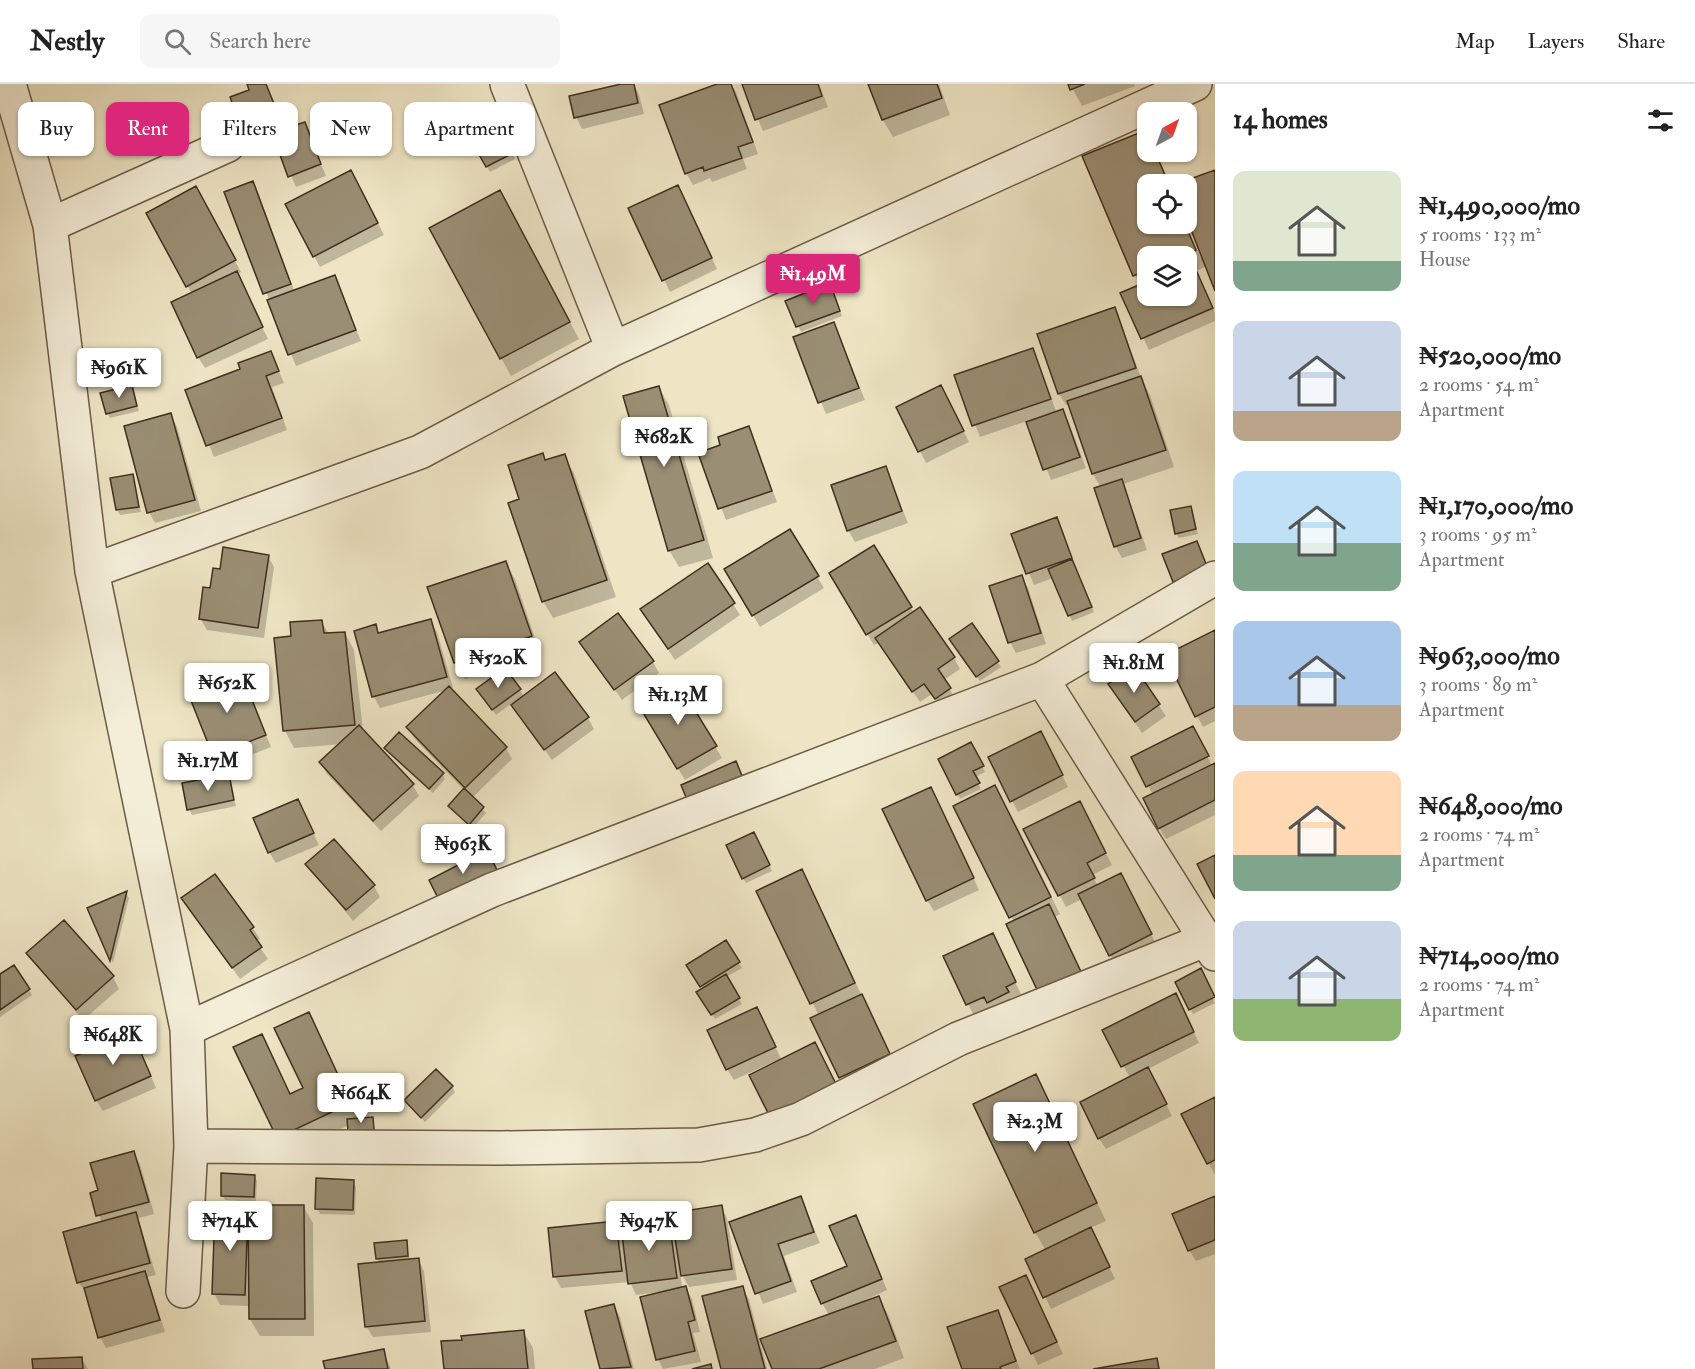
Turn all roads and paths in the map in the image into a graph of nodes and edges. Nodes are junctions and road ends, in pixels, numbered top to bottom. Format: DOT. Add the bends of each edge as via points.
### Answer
graph roads {
  1 [pos="9,84"];
  2 [pos="507,84"];
  3 [pos="1195,84"];
  4 [pos="204,156"];
  5 [pos="50,225"];
  6 [pos="613,349"];
  7 [pos="92,571"];
  8 [pos="1215,578"];
  9 [pos="1042,679"];
  10 [pos="1210,947"];
  11 [pos="187,1029"];
  12 [pos="190,1146"];
  13 [pos="183,1291"];
  1 -- 5 [label="street"];
  2 -- 6 [label="street"];
  3 -- 6 [label="street"];
  4 -- 5 [label="street"];
  5 -- 7 [label="street"];
  6 -- 7 [label="street" via="420,452"];
  7 -- 11 [label="street"];
  8 -- 9 [label="street"];
  9 -- 10 [label="street"];
  9 -- 11 [label="street" via="492,890"];
  10 -- 12 [label="street" via="958,1039 801,1119 755,1135 688,1145"];
  11 -- 12 [label="street"];
  12 -- 13 [label="street"];
}
